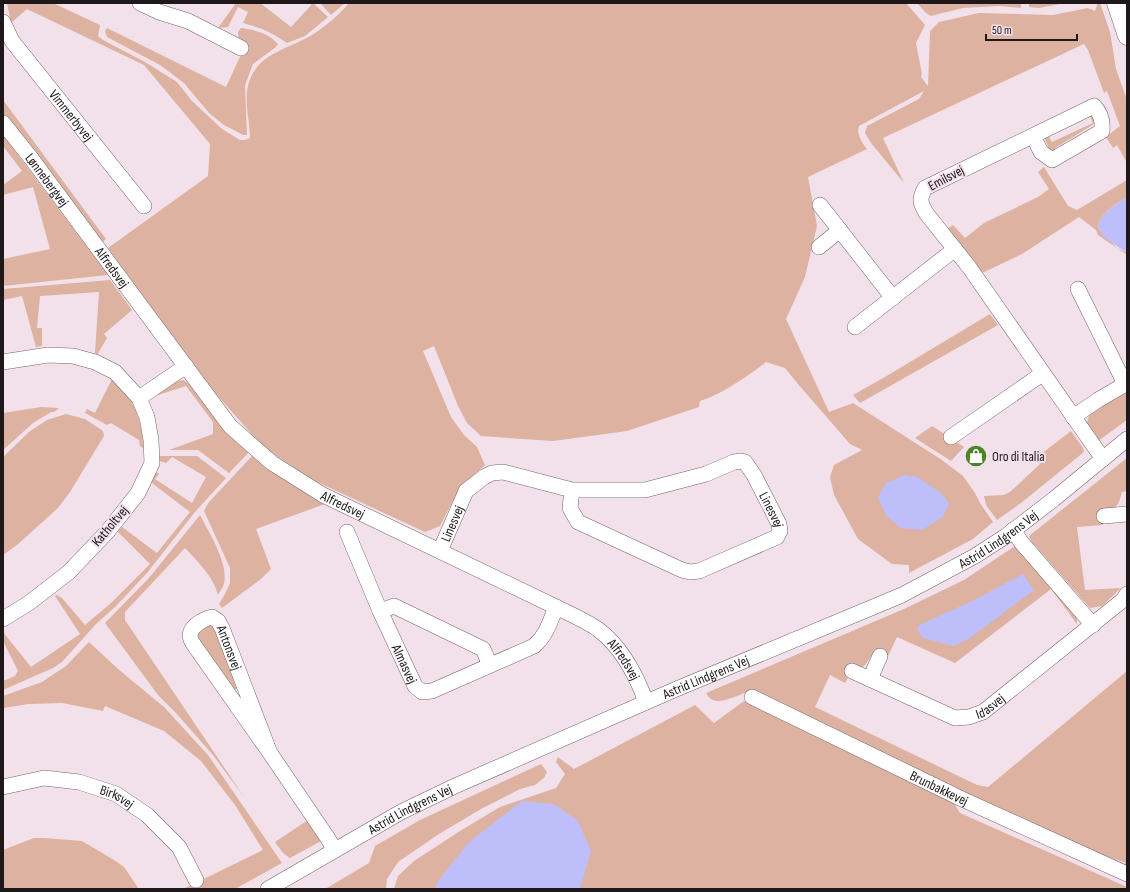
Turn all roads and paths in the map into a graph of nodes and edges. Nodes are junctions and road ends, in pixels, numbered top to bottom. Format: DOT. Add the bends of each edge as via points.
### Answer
graph roads {
  1 [pos="140,3"];
  2 [pos="173,3"];
  3 [pos="1116,3"];
  4 [pos="188,21"];
  5 [pos="3,22"];
  6 [pos="1127,36"];
  7 [pos="241,48"];
  8 [pos="3,123"];
  9 [pos="1033,136"];
  10 [pos="820,205"];
  11 [pos="144,206"];
  12 [pos="840,230"];
  13 [pos="90,238"];
  14 [pos="818,247"];
  15 [pos="955,249"];
  16 [pos="1078,289"];
  17 [pos="893,298"];
  18 [pos="855,327"];
  19 [pos="3,362"];
  20 [pos="186,366"];
  21 [pos="1042,374"];
  22 [pos="1126,383"];
  23 [pos="139,398"];
  24 [pos="1073,417"];
  25 [pos="951,437"];
  26 [pos="1127,439"];
  27 [pos="1103,459"];
  28 [pos="572,490"];
  29 [pos="1127,514"];
  30 [pos="1104,516"];
  31 [pos="1013,530"];
  32 [pos="347,532"];
  33 [pos="440,551"];
  34 [pos="1127,594"];
  35 [pos="556,607"];
  36 [pos="380,611"];
  37 [pos="3,619"];
  38 [pos="1093,624"];
  39 [pos="880,656"];
  40 [pos="490,665"];
  41 [pos="852,671"];
  42 [pos="870,679"];
  43 [pos="752,697"];
  44 [pos="646,702"];
  45 [pos="270,753"];
  46 [pos="3,787"];
  47 [pos="335,850"];
  48 [pos="1127,874"];
  49 [pos="196,880"];
  50 [pos="268,889"];
  1 -- 4 [label="street"];
  2 -- 4 [label="street"];
  3 -- 6 [label="street"];
  4 -- 7 [label="street"];
  5 -- 11 [label="street, Vimmerbyvej" via="12,41"];
  8 -- 13 [label="street, Lønnebergvej"];
  9 -- 15 [label="street, Emilsvej" via="925,188 921,204"];
  10 -- 12 [label="street"];
  12 -- 14 [label="street"];
  12 -- 17 [label="street"];
  13 -- 20 [label="street, Alfredsvej"];
  15 -- 17 [label="street"];
  15 -- 21 [label="street, Emilsvej"];
  16 -- 22 [label="street"];
  17 -- 18 [label="street"];
  19 -- 23 [label="street, Katholtvej" via="48,355 73,356 95,362 115,372"];
  20 -- 23 [label="street"];
  20 -- 33 [label="street, Alfredsvej" via="230,426 272,463 323,495"];
  21 -- 24 [label="street, Emilsvej"];
  21 -- 25 [label="street"];
  22 -- 24 [label="street"];
  23 -- 37 [label="street, Katholtvej" via="147,417 152,463 138,493 108,531 69,572 29,603"];
  24 -- 27 [label="street, Emilsvej"];
  26 -- 27 [label="street, Astrid Lindgrens Vej"];
  27 -- 31 [label="street, Astrid Lindgrens Vej"];
  28 -- 28 [label="street, Linesvej" via="645,490 706,474 741,461 745,462 754,475 779,524 780,531 777,537 699,571 690,572 578,522 570,508"];
  28 -- 33 [label="street, Linesvej" via="503,472 492,473 466,491"];
  29 -- 30 [label="street"];
  31 -- 38 [label="street"];
  31 -- 44 [label="street, Astrid Lindgrens Vej" via="975,556 902,595"];
  32 -- 36 [label="street, Almasvej"];
  33 -- 35 [label="street, Alfredsvej"];
  34 -- 38 [label="street, Idasvej"];
  35 -- 40 [label="street, Almasvej" via="548,628 534,646"];
  35 -- 44 [label="street, Alfredsvej" via="600,631 616,648 639,683"];
  36 -- 40 [label="street" via="394,606 483,649"];
  36 -- 40 [label="street, Almasvej" via="415,686 422,692 432,691"];
  38 -- 42 [label="street, Idasvej" via="983,712 969,717 955,718"];
  39 -- 42 [label="street"];
  41 -- 42 [label="street, Idasvej"];
  43 -- 48 [label="street, Brunbakkevej" via="962,799"];
  44 -- 47 [label="street, Astrid Lindgrens Vej" via="455,786 401,812"];
  45 -- 45 [label="street, Antonsvej" via="194,645 190,634 204,618 212,617 222,628"];
  45 -- 47 [label="street, Antonsvej"];
  46 -- 49 [label="street, Birksvej" via="44,778 79,782 116,794 147,815 179,847"];
  47 -- 50 [label="street, Astrid Lindgrens Vej"];
}
